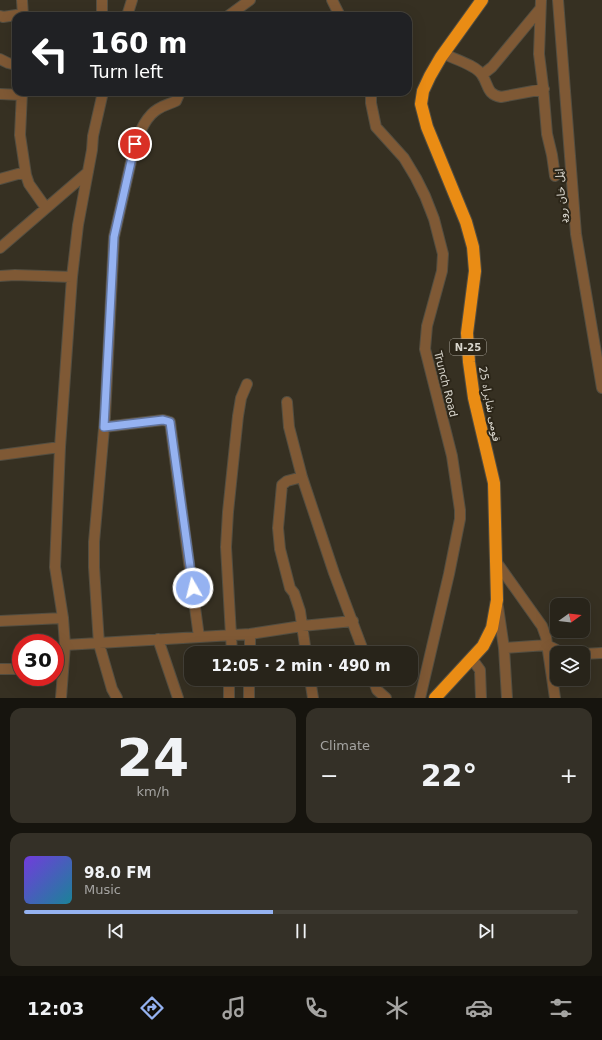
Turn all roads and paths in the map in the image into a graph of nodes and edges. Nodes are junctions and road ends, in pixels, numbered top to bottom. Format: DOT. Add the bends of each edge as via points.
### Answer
graph roads {
  1 [pos="22,0"];
  2 [pos="102,0"];
  3 [pos="132,0"];
  4 [pos="250,0"];
  5 [pos="332,0"];
  6 [pos="482,0"];
  7 [pos="558,0"];
  8 [pos="540,4"];
  9 [pos="23,12"];
  10 [pos="102,12"];
  11 [pos="128,12"];
  12 [pos="234,12"];
  13 [pos="338,12"];
  14 [pos="0,16"];
  15 [pos="12,16"];
  16 [pos="444,54"];
  17 [pos="0,59"];
  18 [pos="12,64"];
  19 [pos="482,75"];
  20 [pos="544,89"];
  21 [pos="0,94"];
  22 [pos="12,94"];
  23 [pos="22,96"];
  24 [pos="102,96"];
  25 [pos="178,96"];
  26 [pos="371,96"];
  27 [pos="25,172"];
  28 [pos="88,172"];
  29 [pos="555,176"];
  30 [pos="0,179"];
  31 [pos="46,208"];
  32 [pos="0,248"];
  33 [pos="0,276"];
  34 [pos="72,276"];
  35 [pos="599,348"];
  36 [pos="247,384"];
  37 [pos="602,388"];
  38 [pos="287,402"];
  39 [pos="104,427"];
  40 [pos="60,447"];
  41 [pos="0,455"];
  42 [pos="302,477"];
  43 [pos="495,560"];
  44 [pos="497,600"];
  45 [pos="63,618"];
  46 [pos="0,621"];
  47 [pos="353,621"];
  48 [pos="302,626"];
  49 [pos="232,634"];
  50 [pos="250,634"];
  51 [pos="199,637"];
  52 [pos="158,639"];
  53 [pos="100,644"];
  54 [pos="65,645"];
  55 [pos="547,645"];
  56 [pos="232,646"];
  57 [pos="250,646"];
  58 [pos="305,646"];
  59 [pos="362,646"];
  60 [pos="550,646"];
  61 [pos="504,648"];
  62 [pos="64,649"];
  63 [pos="602,653"];
  64 [pos="590,654"];
  65 [pos="472,659"];
  66 [pos="0,669"];
  67 [pos="12,669"];
  68 [pos="60,686"];
  69 [pos="229,686"];
  70 [pos="249,686"];
  71 [pos="311,686"];
  72 [pos="376,686"];
  73 [pos="61,698"];
  74 [pos="117,698"];
  75 [pos="178,698"];
  76 [pos="229,698"];
  77 [pos="249,698"];
  78 [pos="313,698"];
  79 [pos="386,698"];
  80 [pos="420,698"];
  81 [pos="435,698"];
  82 [pos="481,698"];
  83 [pos="507,698"];
  84 [pos="555,698"];
  1 -- 9 [label="street"];
  2 -- 10 [label="street"];
  3 -- 11 [label="street"];
  4 -- 12 [label="street"];
  5 -- 13 [label="street"];
  6 -- 16 [label="highway, قومی شاہراہ 25 / N-25"];
  7 -- 35 [label="street, اټل خان روډ" via="576,234"];
  8 -- 19 [label="street" via="492,68"];
  8 -- 20 [label="street" via="539,54"];
  14 -- 15 [label="street"];
  16 -- 19 [label="street" via="478,70"];
  16 -- 43 [label="highway, قومی شاہراہ 25 / N-25" via="423,91 421,104 427,127 466,222 473,246 475,271 467,340 474,398 494,483"];
  17 -- 18 [label="street"];
  19 -- 20 [label="street" via="492,94 501,97"];
  20 -- 29 [label="street" via="547,134"];
  21 -- 22 [label="street"];
  23 -- 27 [label="street" via="20,140"];
  24 -- 28 [label="street"];
  25 -- 39 [label="street" via="176,102 156,110 140,132 117,221"];
  26 -- 80 [label="street, Trunch Road" via="376,127 404,158 416,178 434,219 443,254 442,271 427,326 425,349 452,456 460,519"];
  27 -- 30 [label="street"];
  27 -- 31 [label="street" via="29,184"];
  28 -- 31 [label="street"];
  28 -- 34 [label="street"];
  31 -- 32 [label="street"];
  33 -- 34 [label="street"];
  34 -- 40 [label="street"];
  35 -- 37 [label="street, اټل خان روډ"];
  36 -- 49 [label="street" via="238,416 228,512 226,547"];
  38 -- 42 [label="street" via="289,427"];
  39 -- 51 [label="street" via="163,420 170,422"];
  39 -- 53 [label="street" via="94,542"];
  40 -- 41 [label="street"];
  40 -- 45 [label="street" via="55,567"];
  42 -- 47 [label="street"];
  42 -- 48 [label="street" via="282,484 278,528 280,549 290,588 300,611"];
  43 -- 44 [label="highway, قومی شاہراہ 25 / N-25"];
  43 -- 55 [label="street" via="542,626"];
  44 -- 61 [label="street"];
  44 -- 65 [label="highway, قومی شاہراہ 25 / N-25" via="492,628 483,646"];
  45 -- 46 [label="street"];
  45 -- 54 [label="street"];
  47 -- 48 [label="street"];
  47 -- 59 [label="street"];
  48 -- 50 [label="street"];
  48 -- 58 [label="street"];
  49 -- 50 [label="street"];
  49 -- 51 [label="street"];
  49 -- 56 [label="street"];
  50 -- 57 [label="street"];
  51 -- 52 [label="street"];
  52 -- 53 [label="street"];
  52 -- 75 [label="street"];
  53 -- 54 [label="street"];
  53 -- 74 [label="street" via="112,689"];
  54 -- 62 [label="street"];
  55 -- 60 [label="street"];
  55 -- 61 [label="street"];
  55 -- 84 [label="street"];
  61 -- 83 [label="street"];
  63 -- 64 [label="street"];
  65 -- 81 [label="highway, قومی شاہراہ 25 / N-25"];
  65 -- 82 [label="street" via="480,670"];
  66 -- 67 [label="street"];
  68 -- 73 [label="street"];
  69 -- 76 [label="street"];
  70 -- 77 [label="street"];
  71 -- 78 [label="street"];
  72 -- 79 [label="street"];
}
